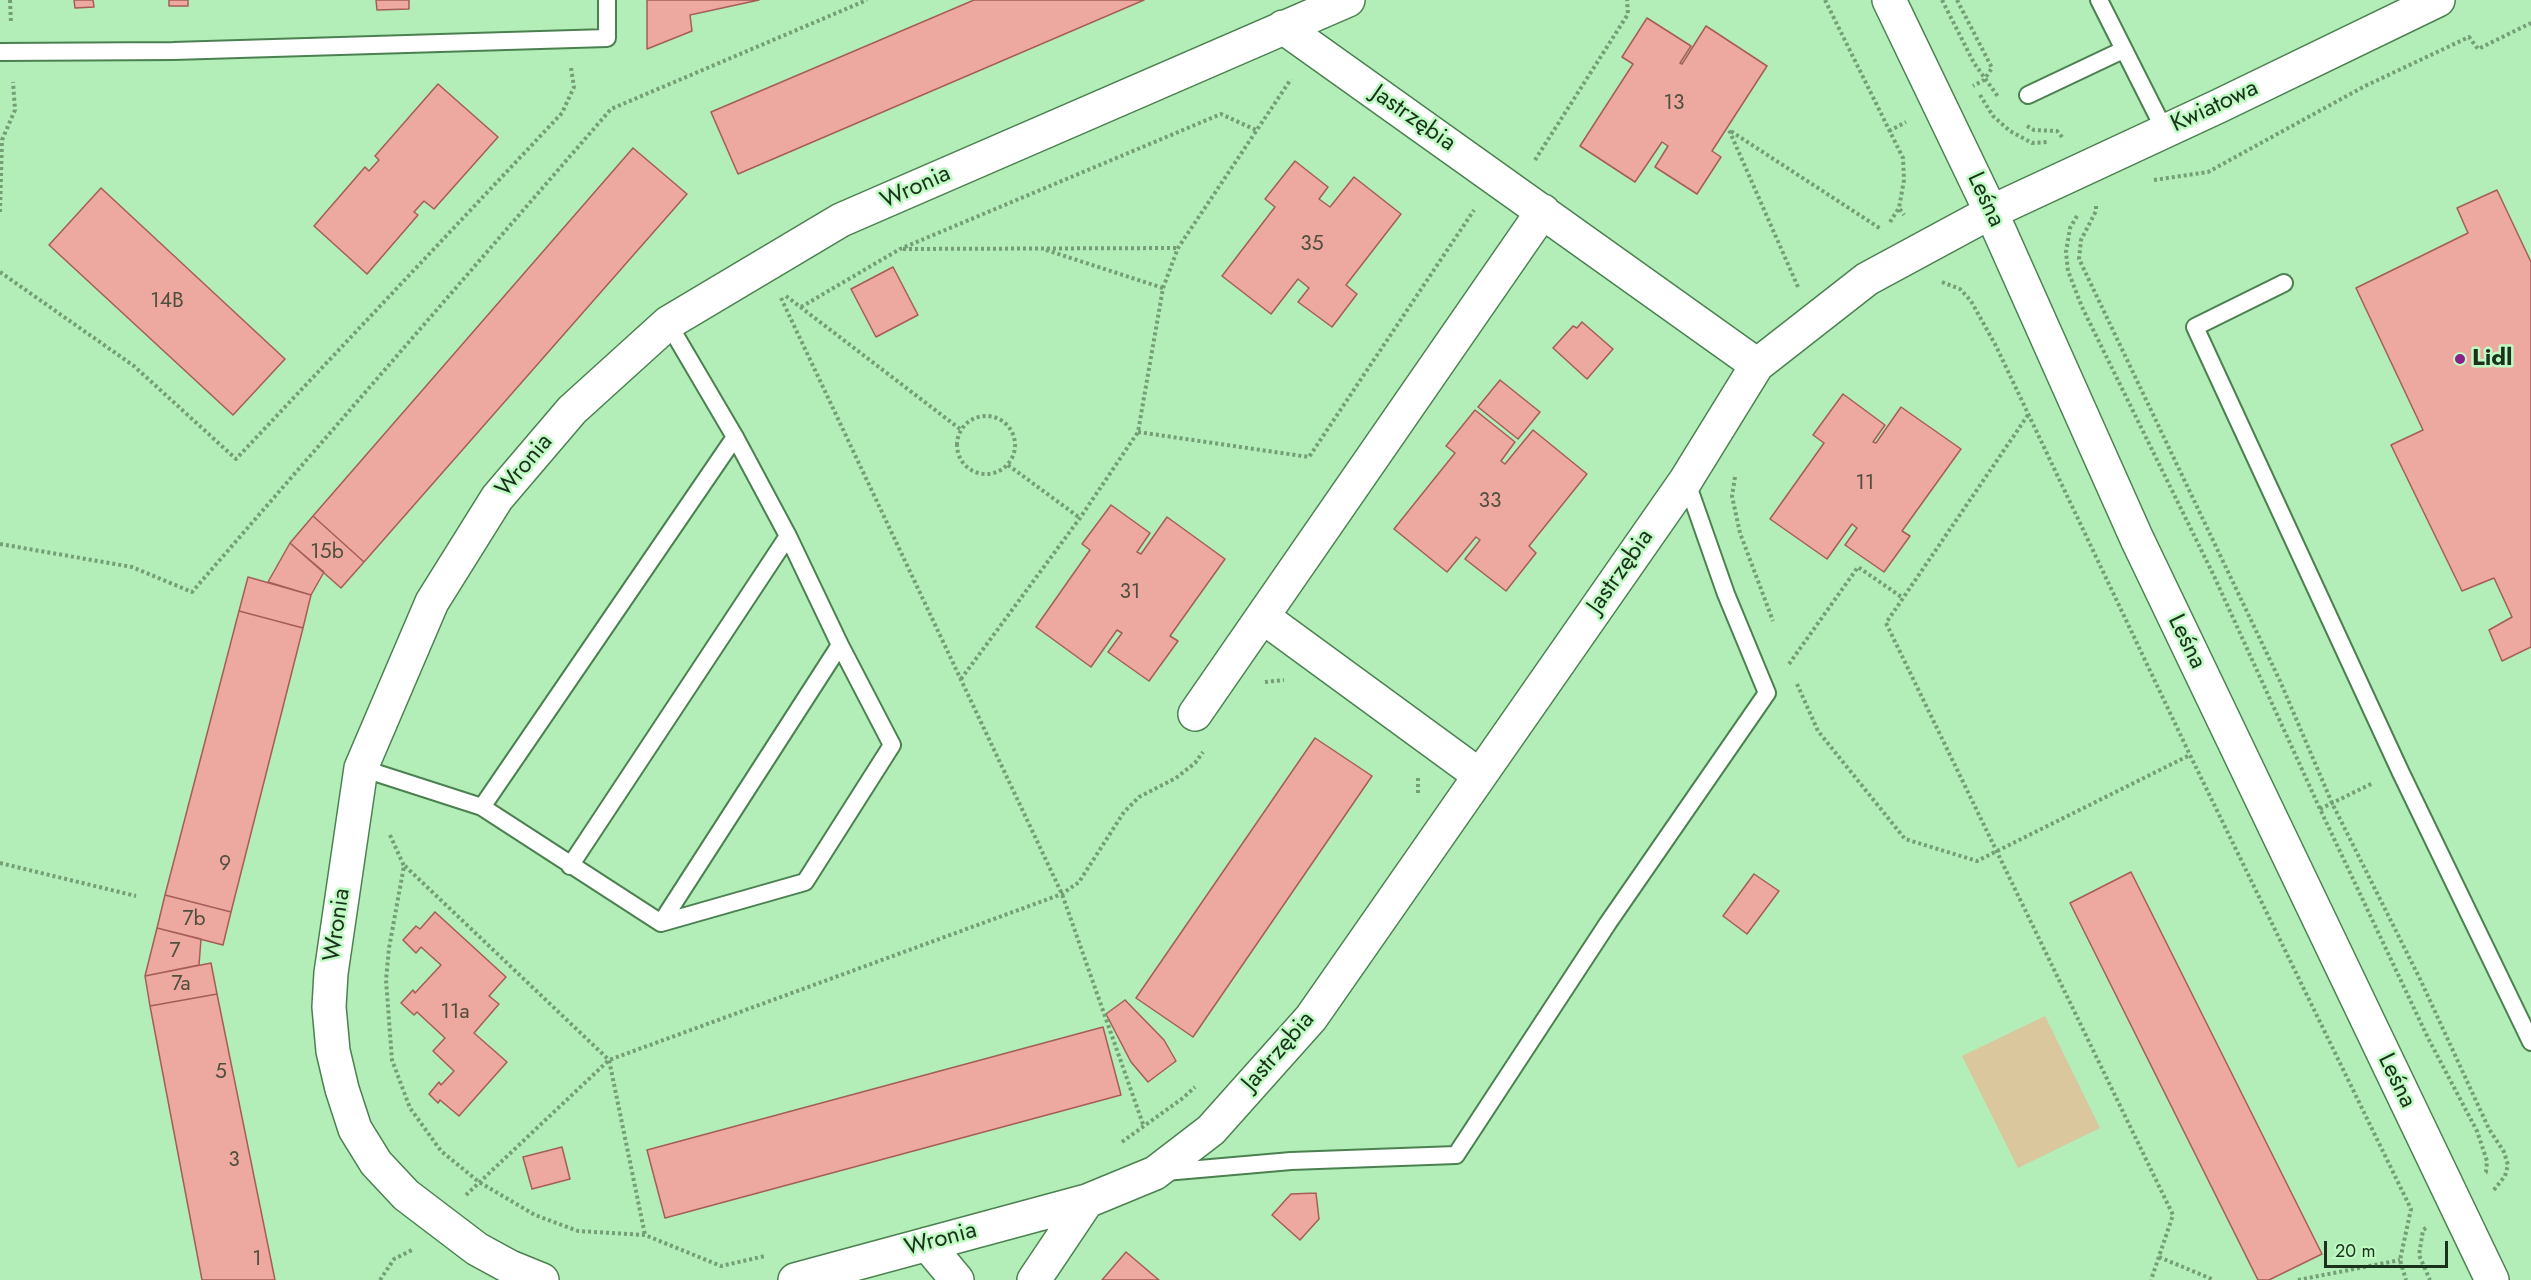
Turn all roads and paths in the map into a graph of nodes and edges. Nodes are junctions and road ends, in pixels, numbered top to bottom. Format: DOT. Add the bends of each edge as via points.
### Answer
graph roads {
  1 [pos="10,0"];
  2 [pos="607,0"];
  3 [pos="867,0"];
  4 [pos="1348,0"];
  5 [pos="1627,0"];
  6 [pos="1825,0"];
  7 [pos="1889,0"];
  8 [pos="1942,0"];
  9 [pos="1956,0"];
  10 [pos="2099,0"];
  11 [pos="2438,0"];
  12 [pos="2531,23"];
  13 [pos="1283,27"];
  14 [pos="567,39"];
  15 [pos="2123,50"];
  16 [pos="6,52"];
  17 [pos="1297,71"];
  18 [pos="1984,80"];
  19 [pos="1974,86"];
  20 [pos="2028,95"];
  21 [pos="2000,99"];
  22 [pos="2024,124"];
  23 [pos="1257,130"];
  24 [pos="2164,131"];
  25 [pos="1530,169"];
  26 [pos="2149,181"];
  27 [pos="1479,201"];
  28 [pos="2088,205"];
  29 [pos="1899,208"];
  30 [pos="2080,209"];
  31 [pos="1543,211"];
  32 [pos="0,212"];
  33 [pos="1991,212"];
  34 [pos="1884,231"];
  35 [pos="1876,238"];
  36 [pos="1178,248"];
  37 [pos="1923,248"];
  38 [pos="900,249"];
  39 [pos="1043,249"];
  40 [pos="0,272"];
  41 [pos="1942,282"];
  42 [pos="1932,283"];
  43 [pos="2284,283"];
  44 [pos="776,288"];
  45 [pos="1162,288"];
  46 [pos="1801,293"];
  47 [pos="784,294"];
  48 [pos="801,307"];
  49 [pos="668,323"];
  50 [pos="1757,365"];
  51 [pos="2028,415"];
  52 [pos="960,429"];
  53 [pos="1138,432"];
  54 [pos="735,437"];
  55 [pos="1008,465"];
  56 [pos="1736,472"];
  57 [pos="1686,480"];
  58 [pos="1080,518"];
  59 [pos="788,536"];
  60 [pos="0,544"];
  61 [pos="1903,598"];
  62 [pos="1263,617"];
  63 [pos="1777,631"];
  64 [pos="840,645"];
  65 [pos="1785,653"];
  66 [pos="1789,664"];
  67 [pos="961,679"];
  68 [pos="1290,680"];
  69 [pos="1260,684"];
  70 [pos="1196,714"];
  71 [pos="1209,745"];
  72 [pos="2190,755"];
  73 [pos="361,768"];
  74 [pos="1418,773"];
  75 [pos="1479,776"];
  76 [pos="396,779"];
  77 [pos="2367,785"];
  78 [pos="2332,803"];
  79 [pos="1414,804"];
  80 [pos="482,807"];
  81 [pos="2320,809"];
  82 [pos="1998,850"];
  83 [pos="0,863"];
  84 [pos="404,866"];
  85 [pos="570,866"];
  86 [pos="1062,894"];
  87 [pos="136,896"];
  88 [pos="661,924"];
  89 [pos="2531,1042"];
  90 [pos="609,1060"];
  91 [pos="1199,1082"];
  92 [pos="1144,1127"];
  93 [pos="1114,1147"];
  94 [pos="1155,1173"];
  95 [pos="478,1182"];
  96 [pos="1087,1201"];
  97 [pos="2453,1201"];
  98 [pos="2411,1209"];
  99 [pos="441,1222"];
  100 [pos="645,1235"];
  101 [pos="927,1244"];
  102 [pos="766,1256"];
  103 [pos="2159,1257"];
  104 [pos="2400,1260"];
  105 [pos="380,1280"];
  106 [pos="542,1280"];
  107 [pos="795,1280"];
  108 [pos="957,1280"];
  109 [pos="1034,1280"];
  110 [pos="2151,1280"];
  111 [pos="2214,1280"];
  112 [pos="2298,1280"];
  113 [pos="2406,1280"];
  114 [pos="2430,1280"];
  115 [pos="2492,1280"];
  1 -- 16 [label="path"];
  2 -- 14 [label="lane" via="607,38"];
  3 -- 60 [label="path" via="611,109 192,592 132,567"];
  4 -- 13 [label="street, Wronia"];
  5 -- 25 [label="path" via="1628,14"];
  6 -- 29 [label="path" via="1903,158"];
  7 -- 33 [label="street, Leśna"];
  8 -- 18 [label="path"];
  9 -- 18 [label="path" via="1992,68"];
  10 -- 15 [label="lane"];
  11 -- 24 [label="street, Kwiatowa"];
  12 -- 26 [label="path" via="2478,49 2469,37 2365,86 2208,172"];
  13 -- 31 [label="street, Jastrzębia"];
  13 -- 49 [label="street, Wronia" via="841,220"];
  14 -- 16 [label="lane"];
  14 -- 40 [label="path" via="574,87 562,113 236,459 134,366"];
  15 -- 20 [label="lane"];
  15 -- 24 [label="lane"];
  16 -- 32 [label="path" via="15,110 2,140"];
  17 -- 23 [label="path"];
  18 -- 21 [label="path"];
  19 -- 22 [label="path" via="1993,116 2010,132 2032,143 2066,140 2057,131 2034,130"];
  23 -- 36 [label="path"];
  23 -- 38 [label="path" via="1221,114"];
  24 -- 33 [label="street, Kwiatowa"];
  27 -- 53 [label="path" via="1309,457"];
  28 -- 78 [label="path" via="2095,201 2096,211 2081,240 2079,259 2280,681"];
  29 -- 34 [label="path"];
  29 -- 37 [label="path"];
  30 -- 81 [label="path" via="2070,228 2068,272 2214,576"];
  31 -- 50 [label="street, Jastrzębia"];
  31 -- 62 [label="street"];
  33 -- 37 [label="street, Jastrzębia"];
  33 -- 97 [label="street, Leśna" via="2137,539"];
  34 -- 35 [label="path"];
  34 -- 46 [label="path" via="1729,130"];
  36 -- 39 [label="path"];
  36 -- 45 [label="path"];
  37 -- 41 [label="path"];
  37 -- 50 [label="street, Jastrzębia" via="1867,279"];
  38 -- 39 [label="path"];
  38 -- 48 [label="path"];
  39 -- 45 [label="path"];
  41 -- 42 [label="path"];
  41 -- 51 [label="path" via="1960,288 1971,301"];
  43 -- 89 [label="lane" via="2195,327 2396,762"];
  44 -- 67 [label="path"];
  45 -- 53 [label="path"];
  47 -- 48 [label="path"];
  48 -- 52 [label="path"];
  49 -- 54 [label="lane"];
  49 -- 73 [label="street, Wronia" via="572,410 497,498 432,602"];
  50 -- 57 [label="street, Jastrzębia"];
  51 -- 61 [label="path"];
  51 -- 72 [label="path"];
  52 -- 55 [label="path" via="956,447 961,463 976,474 993,475"];
  52 -- 55 [label="path" via="975,417 995,416 1011,428 1016,448"];
  53 -- 58 [label="path"];
  54 -- 59 [label="lane"];
  54 -- 80 [label="lane"];
  55 -- 58 [label="path"];
  56 -- 63 [label="path" via="1732,496 1740,533"];
  57 -- 75 [label="street, Jastrzębia"];
  57 -- 94 [label="lane" via="1726,594 1767,693 1608,923 1456,1155 1291,1161"];
  58 -- 67 [label="path"];
  59 -- 64 [label="lane"];
  59 -- 85 [label="lane"];
  61 -- 66 [label="path" via="1858,567"];
  61 -- 82 [label="path" via="1886,623"];
  62 -- 70 [label="street"];
  62 -- 75 [label="street"];
  64 -- 88 [label="lane"];
  64 -- 88 [label="lane" via="892,745 805,882"];
  65 -- 66 [label="path"];
  66 -- 82 [label="path" via="1818,731 1905,839 1977,861"];
  67 -- 86 [label="path"];
  68 -- 69 [label="path"];
  71 -- 86 [label="path" via="1176,778 1139,797 1124,812 1079,882"];
  72 -- 82 [label="path"];
  72 -- 98 [label="path"];
  73 -- 76 [label="lane"];
  73 -- 99 [label="street, Wronia" via="331,973 333,1051 356,1129 376,1163 406,1195"];
  74 -- 79 [label="path" via="1419,794"];
  75 -- 94 [label="street, Jastrzębia" via="1311,1018 1210,1130"];
  76 -- 80 [label="lane"];
  76 -- 84 [label="path" via="387,828"];
  77 -- 78 [label="path"];
  78 -- 81 [label="path"];
  78 -- 97 [label="path" via="2421,979 2489,1129 2504,1152 2508,1166 2505,1176 2492,1192"];
  80 -- 85 [label="lane"];
  81 -- 97 [label="path" via="2487,1161 2486,1172"];
  82 -- 103 [label="path" via="2174,1215"];
  83 -- 87 [label="path"];
  84 -- 90 [label="path"];
  84 -- 95 [label="path" via="386,980 392,1060 410,1108 441,1151"];
  85 -- 88 [label="lane"];
  86 -- 90 [label="path"];
  86 -- 92 [label="path"];
  90 -- 95 [label="path"];
  90 -- 100 [label="path"];
  91 -- 92 [label="path"];
  92 -- 93 [label="path"];
  94 -- 96 [label="street, Jastrzębia"];
  95 -- 99 [label="path"];
  95 -- 100 [label="path" via="535,1215 579,1231"];
  96 -- 101 [label="street, Wronia"];
  96 -- 109 [label="street"];
  97 -- 98 [label="path"];
  97 -- 114 [label="path" via="2422,1230 2420,1255"];
  97 -- 115 [label="street, Leśna"];
  98 -- 104 [label="path"];
  99 -- 105 [label="path" via="420,1246 394,1259"];
  99 -- 106 [label="street, Wronia" via="485,1254"];
  100 -- 102 [label="path" via="721,1266"];
  101 -- 107 [label="street, Wronia"];
  101 -- 108 [label="street"];
  103 -- 110 [label="path"];
  103 -- 111 [label="path"];
  104 -- 112 [label="path"];
  104 -- 113 [label="path"];
}
